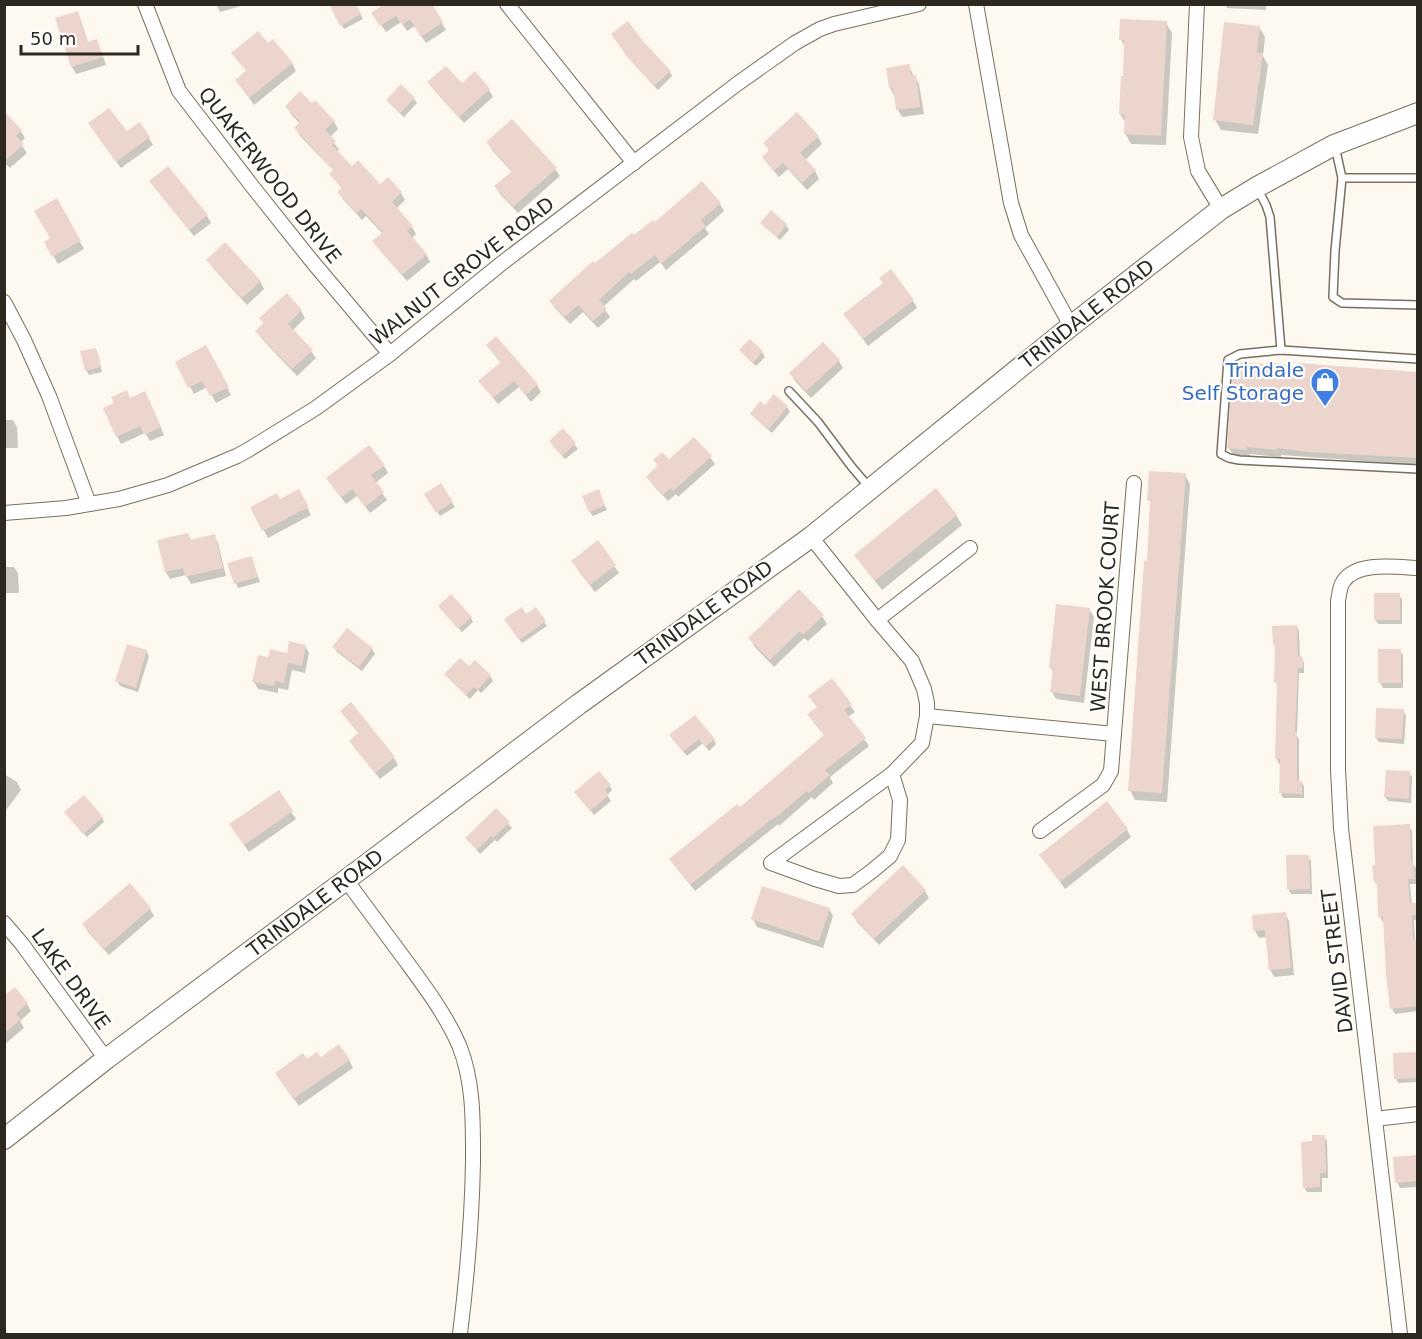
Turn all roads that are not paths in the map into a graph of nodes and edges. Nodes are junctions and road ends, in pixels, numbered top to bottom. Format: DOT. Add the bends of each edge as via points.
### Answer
graph roads {
  1 [pos="145,4"];
  2 [pos="507,4"];
  3 [pos="919,4"];
  4 [pos="976,4"];
  5 [pos="1197,4"];
  6 [pos="1418,112"];
  7 [pos="1334,145"];
  8 [pos="634,163"];
  9 [pos="1342,178"];
  10 [pos="1418,178"];
  11 [pos="1257,188"];
  12 [pos="1221,209"];
  13 [pos="4,302"];
  14 [pos="1418,305"];
  15 [pos="1071,326"];
  16 [pos="1281,350"];
  17 [pos="390,354"];
  18 [pos="1418,359"];
  19 [pos="789,391"];
  20 [pos="1418,469"];
  21 [pos="1134,483"];
  22 [pos="870,488"];
  23 [pos="89,504"];
  24 [pos="4,513"];
  25 [pos="811,537"];
  26 [pos="970,548"];
  27 [pos="1418,568"];
  28 [pos="877,620"];
  29 [pos="927,716"];
  30 [pos="1114,734"];
  31 [pos="892,774"];
  32 [pos="1040,831"];
  33 [pos="346,880"];
  34 [pos="4,923"];
  35 [pos="106,1059"];
  36 [pos="1418,1114"];
  37 [pos="1375,1119"];
  38 [pos="4,1139"];
  39 [pos="460,1335"];
  40 [pos="1400,1335"];
  1 -- 17 [label="street, QUAKERWOOD DRIVE" via="179,91 311,261"];
  2 -- 8 [label="street"];
  3 -- 8 [label="street, WALNUT GROVE ROAD" via="834,24 795,42"];
  4 -- 15 [label="street" via="1011,203 1021,235"];
  5 -- 12 [label="street" via="1191,137 1198,171"];
  6 -- 7 [label="main road, TRINDALE ROAD"];
  7 -- 9 [label="lane"];
  7 -- 11 [label="main road, TRINDALE ROAD"];
  8 -- 17 [label="street, WALNUT GROVE ROAD"];
  9 -- 10 [label="lane"];
  9 -- 14 [label="lane" via="1333,297 1341,303"];
  11 -- 12 [label="main road, TRINDALE ROAD"];
  11 -- 16 [label="lane" via="1270,217"];
  12 -- 15 [label="main road, TRINDALE ROAD"];
  13 -- 23 [label="street" via="49,396"];
  15 -- 22 [label="main road, TRINDALE ROAD"];
  16 -- 18 [label="lane"];
  16 -- 20 [label="lane" via="1240,354 1228,360 1221,454 1239,460"];
  17 -- 23 [label="street, WALNUT GROVE ROAD" via="316,408 237,456 168,485"];
  19 -- 22 [label="lane"];
  21 -- 30 [label="street, WEST BROOK COURT"];
  22 -- 25 [label="main road, TRINDALE ROAD"];
  23 -- 24 [label="street, WALNUT GROVE ROAD"];
  25 -- 28 [label="street"];
  25 -- 33 [label="main road, TRINDALE ROAD" via="579,704"];
  26 -- 28 [label="street"];
  27 -- 37 [label="street, DAVID STREET" via="1368,567 1354,572 1342,582 1338,601 1341,828"];
  28 -- 29 [label="street" via="912,661 924,689"];
  29 -- 30 [label="street, WEST BROOK COURT"];
  29 -- 31 [label="street" via="922,743"];
  30 -- 32 [label="street, WEST BROOK COURT" via="1111,771 1103,785"];
  31 -- 31 [label="street" via="864,795 771,863 839,886 853,885 890,856 898,840 900,800"];
  33 -- 35 [label="main road, TRINDALE ROAD"];
  33 -- 39 [label="street" via="447,1020 468,1073 473,1188"];
  34 -- 35 [label="street, LAKE DRIVE"];
  35 -- 38 [label="main road, TRINDALE ROAD"];
  36 -- 37 [label="street"];
  37 -- 40 [label="street, DAVID STREET"];
}
